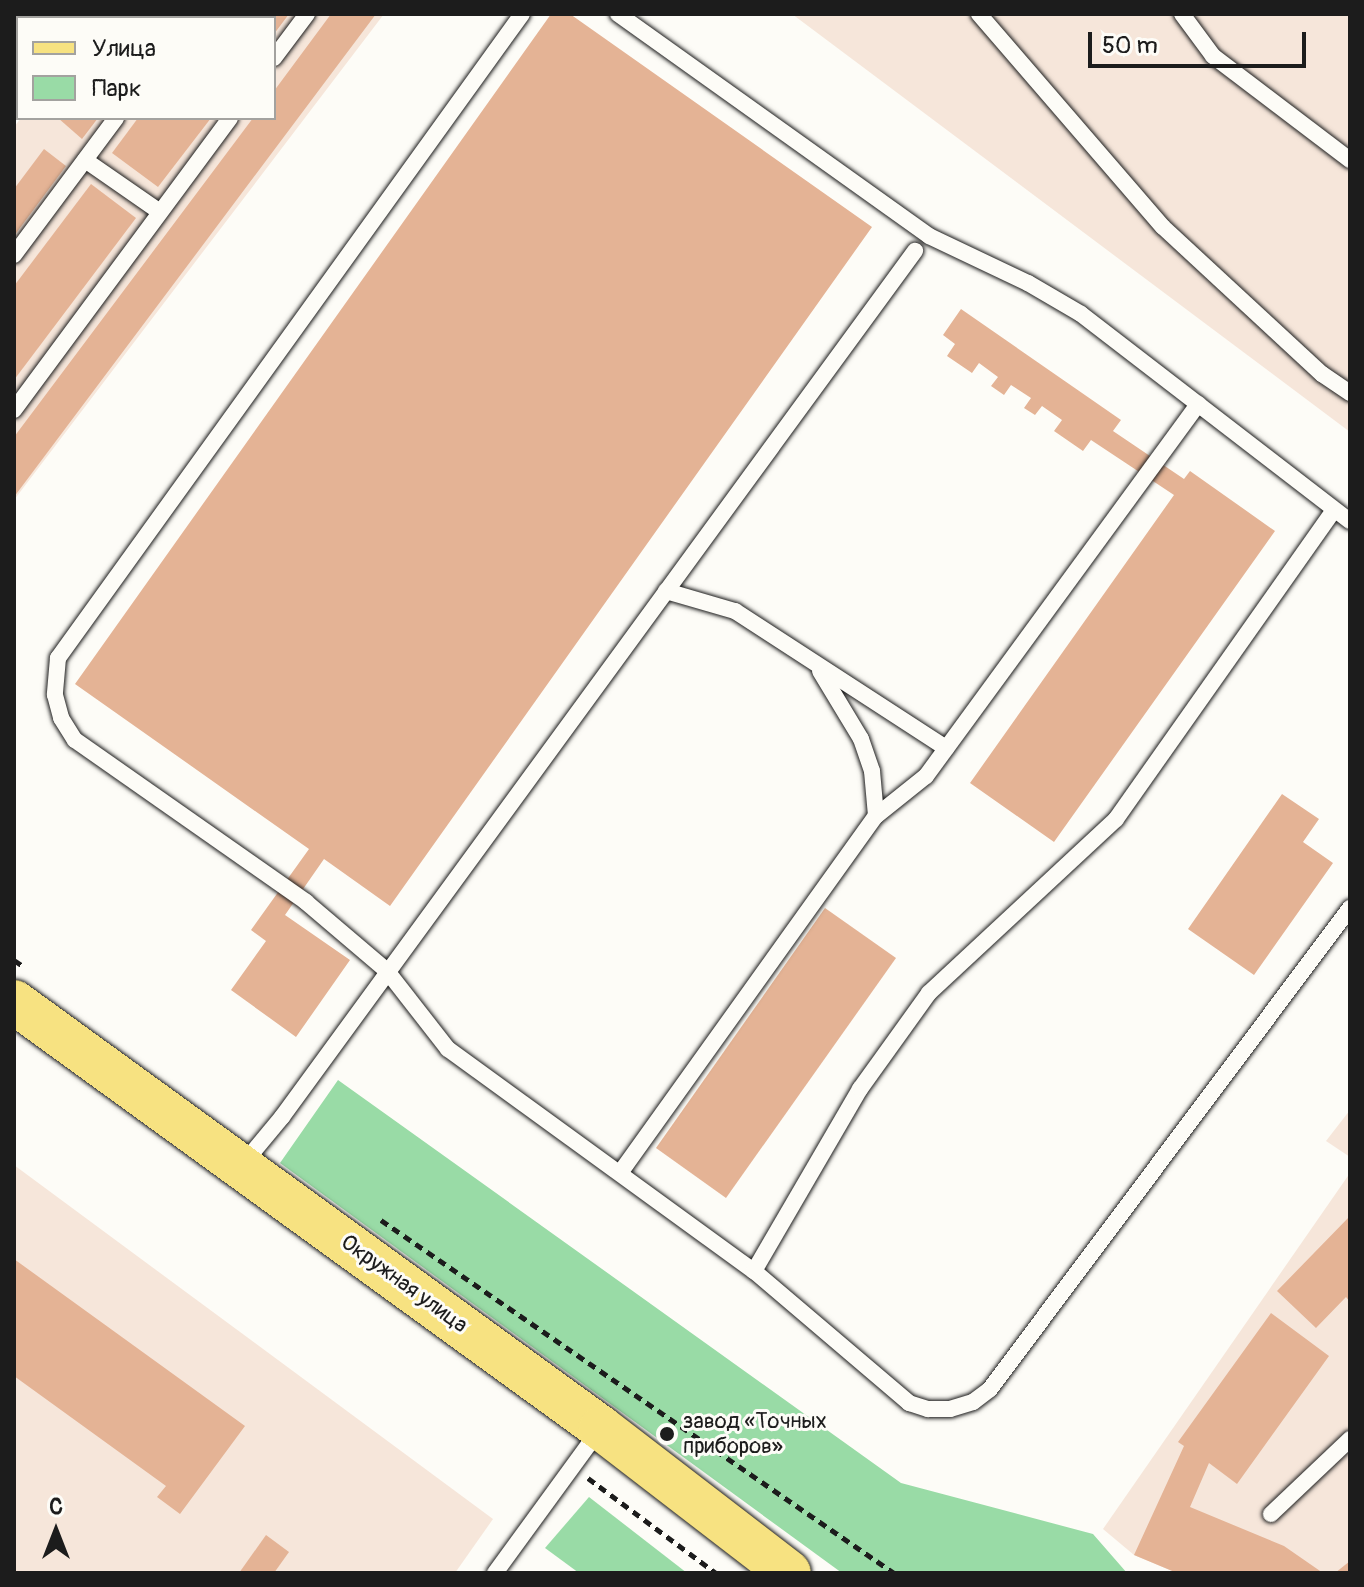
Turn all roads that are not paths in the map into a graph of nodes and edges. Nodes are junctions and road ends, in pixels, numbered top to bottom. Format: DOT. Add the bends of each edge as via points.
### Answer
graph roads {
  1 [pos="307,14"];
  2 [pos="522,14"];
  3 [pos="618,14"];
  4 [pos="979,14"];
  5 [pos="1182,14"];
  6 [pos="276,55"];
  7 [pos="115,120"];
  8 [pos="229,120"];
  9 [pos="85,160"];
  10 [pos="1350,160"];
  11 [pos="160,212"];
  12 [pos="915,251"];
  13 [pos="14,255"];
  14 [pos="1350,393"];
  15 [pos="1198,404"];
  16 [pos="14,410"];
  17 [pos="1334,510"];
  18 [pos="1350,521"];
  19 [pos="666,591"];
  20 [pos="816,665"];
  21 [pos="946,748"];
  22 [pos="876,816"];
  23 [pos="1350,908"];
  24 [pos="387,971"];
  25 [pos="20,985"];
  26 [pos="241,1165"];
  27 [pos="620,1173"];
  28 [pos="754,1271"];
  29 [pos="601,1428"];
  30 [pos="1350,1439"];
  31 [pos="1271,1514"];
  32 [pos="498,1571"];
  33 [pos="789,1573"];
  1 -- 6 [label="lane"];
  2 -- 24 [label="lane" via="55,669 58,708 75,740 306,902"];
  3 -- 15 [label="lane" via="929,236 1081,314"];
  4 -- 14 [label="lane" via="1163,227 1322,374"];
  5 -- 10 [label="lane" via="1213,56"];
  7 -- 9 [label="lane"];
  8 -- 11 [label="lane"];
  9 -- 11 [label="lane"];
  9 -- 13 [label="lane"];
  11 -- 16 [label="lane"];
  12 -- 19 [label="lane"];
  15 -- 17 [label="lane"];
  15 -- 21 [label="lane"];
  17 -- 18 [label="lane"];
  17 -- 28 [label="lane" via="1116,819 929,993 860,1089"];
  19 -- 20 [label="lane" via="735,611"];
  19 -- 24 [label="lane"];
  20 -- 21 [label="lane"];
  20 -- 22 [label="lane" via="861,739 872,771"];
  21 -- 22 [label="lane" via="913,789"];
  22 -- 27 [label="lane"];
  23 -- 28 [label="lane" via="990,1389 973,1402 950,1409 909,1403"];
  24 -- 26 [label="lane"];
  24 -- 27 [label="lane" via="448,1049"];
  25 -- 26 [label="main road, Окружная улица"];
  26 -- 29 [label="main road, Окружная улица"];
  27 -- 28 [label="lane"];
  29 -- 32 [label="lane"];
  29 -- 33 [label="main road, Окружная улица"];
  30 -- 31 [label="lane"];
}
